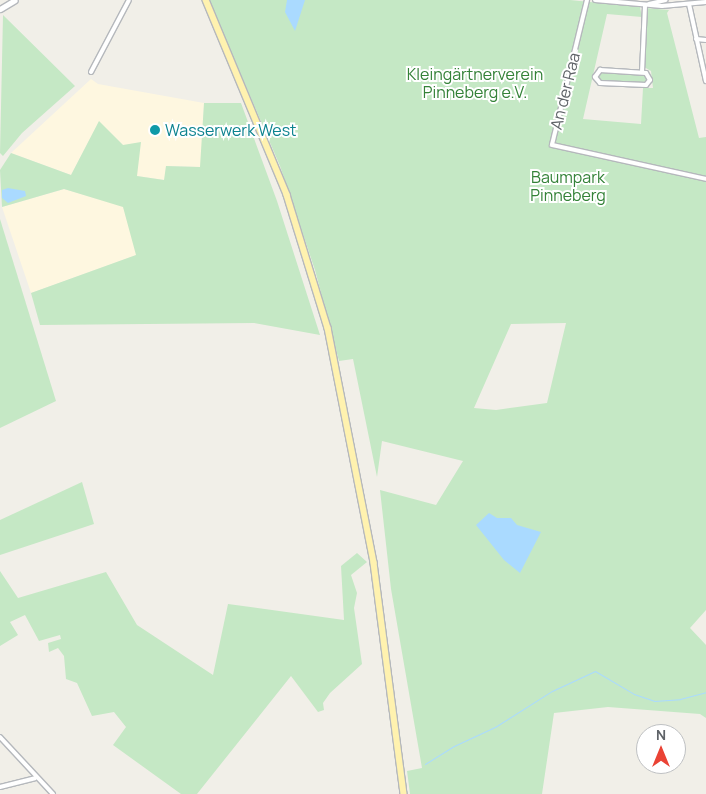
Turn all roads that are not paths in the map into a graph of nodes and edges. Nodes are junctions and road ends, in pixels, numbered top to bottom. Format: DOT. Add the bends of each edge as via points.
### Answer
graph roads {
  1 [pos="15,0"];
  2 [pos="129,0"];
  3 [pos="206,0"];
  4 [pos="587,0"];
  5 [pos="595,0"];
  6 [pos="666,0"];
  7 [pos="706,2"];
  8 [pos="691,3"];
  9 [pos="644,5"];
  10 [pos="1,8"];
  11 [pos="696,39"];
  12 [pos="706,40"];
  13 [pos="91,72"];
  14 [pos="642,72"];
  15 [pos="705,75"];
  16 [pos="706,81"];
  17 [pos="706,179"];
  18 [pos="0,737"];
  19 [pos="35,778"];
  20 [pos="0,787"];
  21 [pos="53,794"];
  22 [pos="404,794"];
  1 -- 10 [label="main road"];
  2 -- 13 [label="street"];
  3 -- 22 [label="main road" via="288,195 328,328 374,563"];
  4 -- 17 [label="street, An der Raa" via="552,145"];
  5 -- 9 [label="street"];
  6 -- 9 [label="street"];
  7 -- 8 [label="street"];
  8 -- 9 [label="street"];
  8 -- 11 [label="street"];
  9 -- 14 [label="street"];
  11 -- 12 [label="street"];
  11 -- 15 [label="street"];
  14 -- 14 [label="street" via="600,70 595,76 600,83 646,85 649,75"];
  15 -- 16 [label="street"];
  18 -- 19 [label="street"];
  19 -- 20 [label="street"];
  19 -- 21 [label="street"];
}
